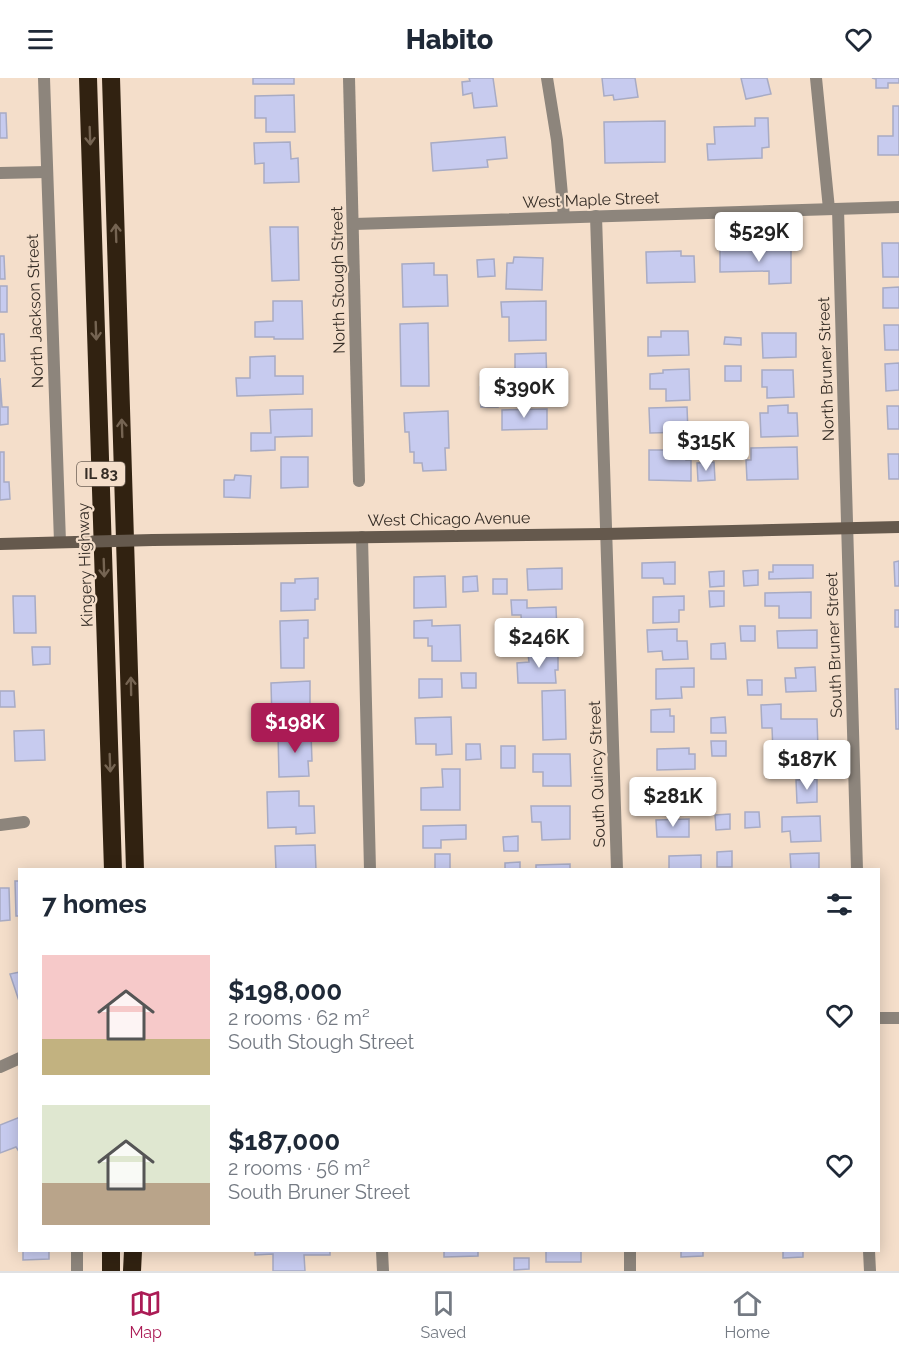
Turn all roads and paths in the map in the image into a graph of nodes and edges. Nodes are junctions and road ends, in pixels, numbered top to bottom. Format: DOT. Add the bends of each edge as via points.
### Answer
graph roads {
  1 [pos="44,78"];
  2 [pos="88,78"];
  3 [pos="111,78"];
  4 [pos="350,78"];
  5 [pos="547,78"];
  6 [pos="816,78"];
  7 [pos="47,172"];
  8 [pos="0,173"];
  9 [pos="899,207"];
  10 [pos="833,209"];
  11 [pos="596,216"];
  12 [pos="564,217"];
  13 [pos="354,224"];
  14 [pos="359,481"];
  15 [pos="899,527"];
  16 [pos="847,528"];
  17 [pos="605,534"];
  18 [pos="362,537"];
  19 [pos="60,542"];
  20 [pos="0,544"];
  21 [pos="24,822"];
  22 [pos="0,825"];
  23 [pos="113,868"];
  24 [pos="135,868"];
  25 [pos="370,868"];
  26 [pos="617,868"];
  27 [pos="857,868"];
  28 [pos="880,1018"];
  29 [pos="899,1018"];
  30 [pos="18,1059"];
  31 [pos="0,1067"];
  32 [pos="77,1252"];
  33 [pos="111,1252"];
  34 [pos="133,1252"];
  35 [pos="382,1252"];
  36 [pos="630,1252"];
  37 [pos="869,1252"];
  38 [pos="77,1271"];
  39 [pos="111,1271"];
  40 [pos="132,1271"];
  41 [pos="383,1271"];
  42 [pos="630,1271"];
  43 [pos="870,1271"];
  1 -- 7 [label="street, North Jackson Street"];
  2 -- 23 [label="highway, Kingery Highway / IL 83, one-way"];
  24 -- 3 [label="highway, IL 83, one-way"];
  4 -- 13 [label="street, North Stough Street"];
  5 -- 12 [label="street"];
  6 -- 10 [label="street, North Bruner Street"];
  7 -- 8 [label="street"];
  7 -- 19 [label="street, North Jackson Street"];
  9 -- 10 [label="street, West Maple Street"];
  10 -- 11 [label="street, West Maple Street"];
  10 -- 16 [label="street, North Bruner Street"];
  11 -- 12 [label="street, West Maple Street"];
  11 -- 17 [label="street, South Quincy Street"];
  12 -- 13 [label="street, West Maple Street"];
  13 -- 14 [label="street, North Stough Street"];
  15 -- 16 [label="main road, West Chicago Avenue"];
  16 -- 17 [label="main road, West Chicago Avenue"];
  16 -- 27 [label="street, South Bruner Street"];
  17 -- 18 [label="main road, West Chicago Avenue"];
  17 -- 26 [label="street, South Quincy Street"];
  18 -- 19 [label="main road, West Chicago Avenue, bridge"];
  18 -- 25 [label="street"];
  19 -- 20 [label="main road, West Chicago Avenue"];
  21 -- 22 [label="street"];
  28 -- 29 [label="street"];
  30 -- 31 [label="street"];
  32 -- 38 [label="street"];
  33 -- 39 [label="highway"];
  34 -- 40 [label="highway"];
  35 -- 41 [label="street"];
  36 -- 42 [label="street"];
  37 -- 43 [label="street"];
}
